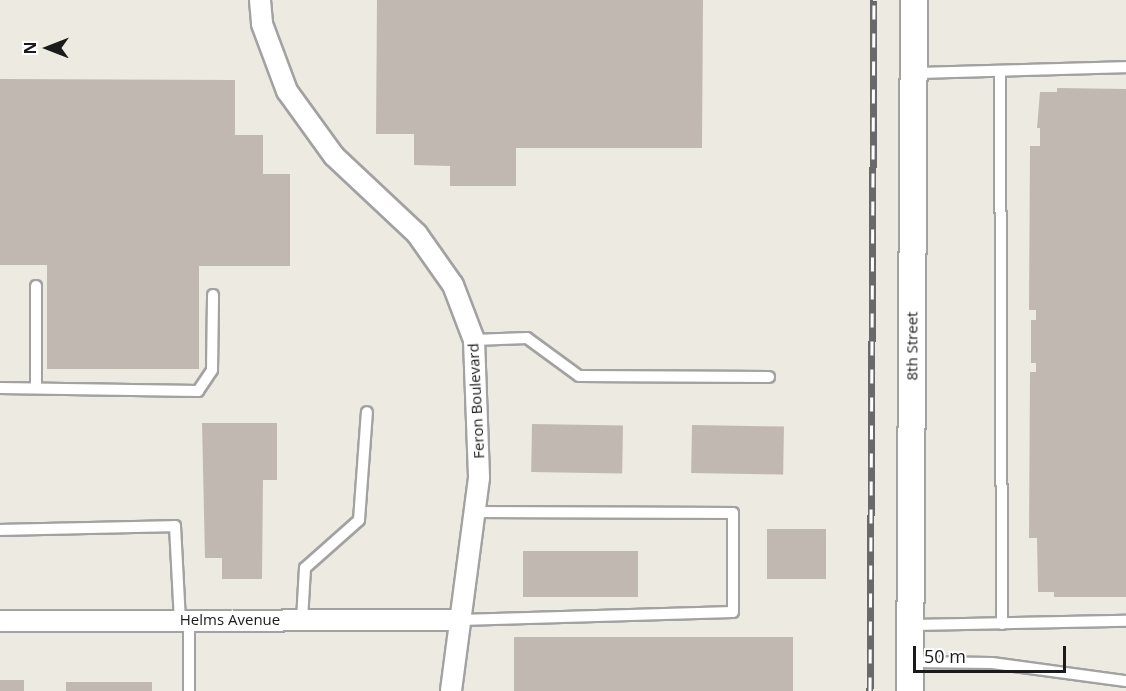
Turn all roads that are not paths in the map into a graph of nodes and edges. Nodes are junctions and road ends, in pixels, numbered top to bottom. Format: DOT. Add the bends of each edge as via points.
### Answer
graph roads {
  1 [pos="260,0"];
  2 [pos="914,0"];
  3 [pos="1126,67"];
  4 [pos="1000,71"];
  5 [pos="914,73"];
  6 [pos="36,285"];
  7 [pos="213,295"];
  8 [pos="474,340"];
  9 [pos="769,377"];
  10 [pos="0,388"];
  11 [pos="36,388"];
  12 [pos="367,412"];
  13 [pos="476,512"];
  14 [pos="0,530"];
  15 [pos="184,620"];
  16 [pos="302,620"];
  17 [pos="460,620"];
  18 [pos="0,621"];
  19 [pos="1126,621"];
  20 [pos="1002,624"];
  21 [pos="910,625"];
  22 [pos="910,662"];
  23 [pos="1126,681"];
  24 [pos="189,691"];
  25 [pos="450,691"];
  26 [pos="910,691"];
  1 -- 8 [label="street, Feron Boulevard" via="262,24 287,91 334,156 417,234 453,285"];
  2 -- 5 [label="street, 8th Street"];
  3 -- 4 [label="lane"];
  4 -- 5 [label="lane"];
  4 -- 20 [label="lane"];
  5 -- 21 [label="street, 8th Street"];
  6 -- 11 [label="lane"];
  7 -- 11 [label="lane" via="212,370 198,391"];
  8 -- 9 [label="lane" via="527,338 579,376"];
  8 -- 13 [label="street, Feron Boulevard" via="479,478"];
  10 -- 11 [label="lane"];
  12 -- 16 [label="lane" via="359,520 305,568"];
  13 -- 17 [label="street, Feron Boulevard"];
  13 -- 17 [label="lane" via="733,513 733,612"];
  14 -- 15 [label="lane" via="175,526"];
  15 -- 16 [label="street, Helms Avenue"];
  15 -- 18 [label="street, Helms Avenue"];
  15 -- 24 [label="lane"];
  16 -- 17 [label="street, Helms Avenue"];
  17 -- 25 [label="street, Feron Boulevard"];
  19 -- 20 [label="lane"];
  20 -- 21 [label="lane"];
  21 -- 22 [label="street, 8th Street"];
  22 -- 23 [label="lane" via="992,663"];
  22 -- 26 [label="street, 8th Street"];
}
